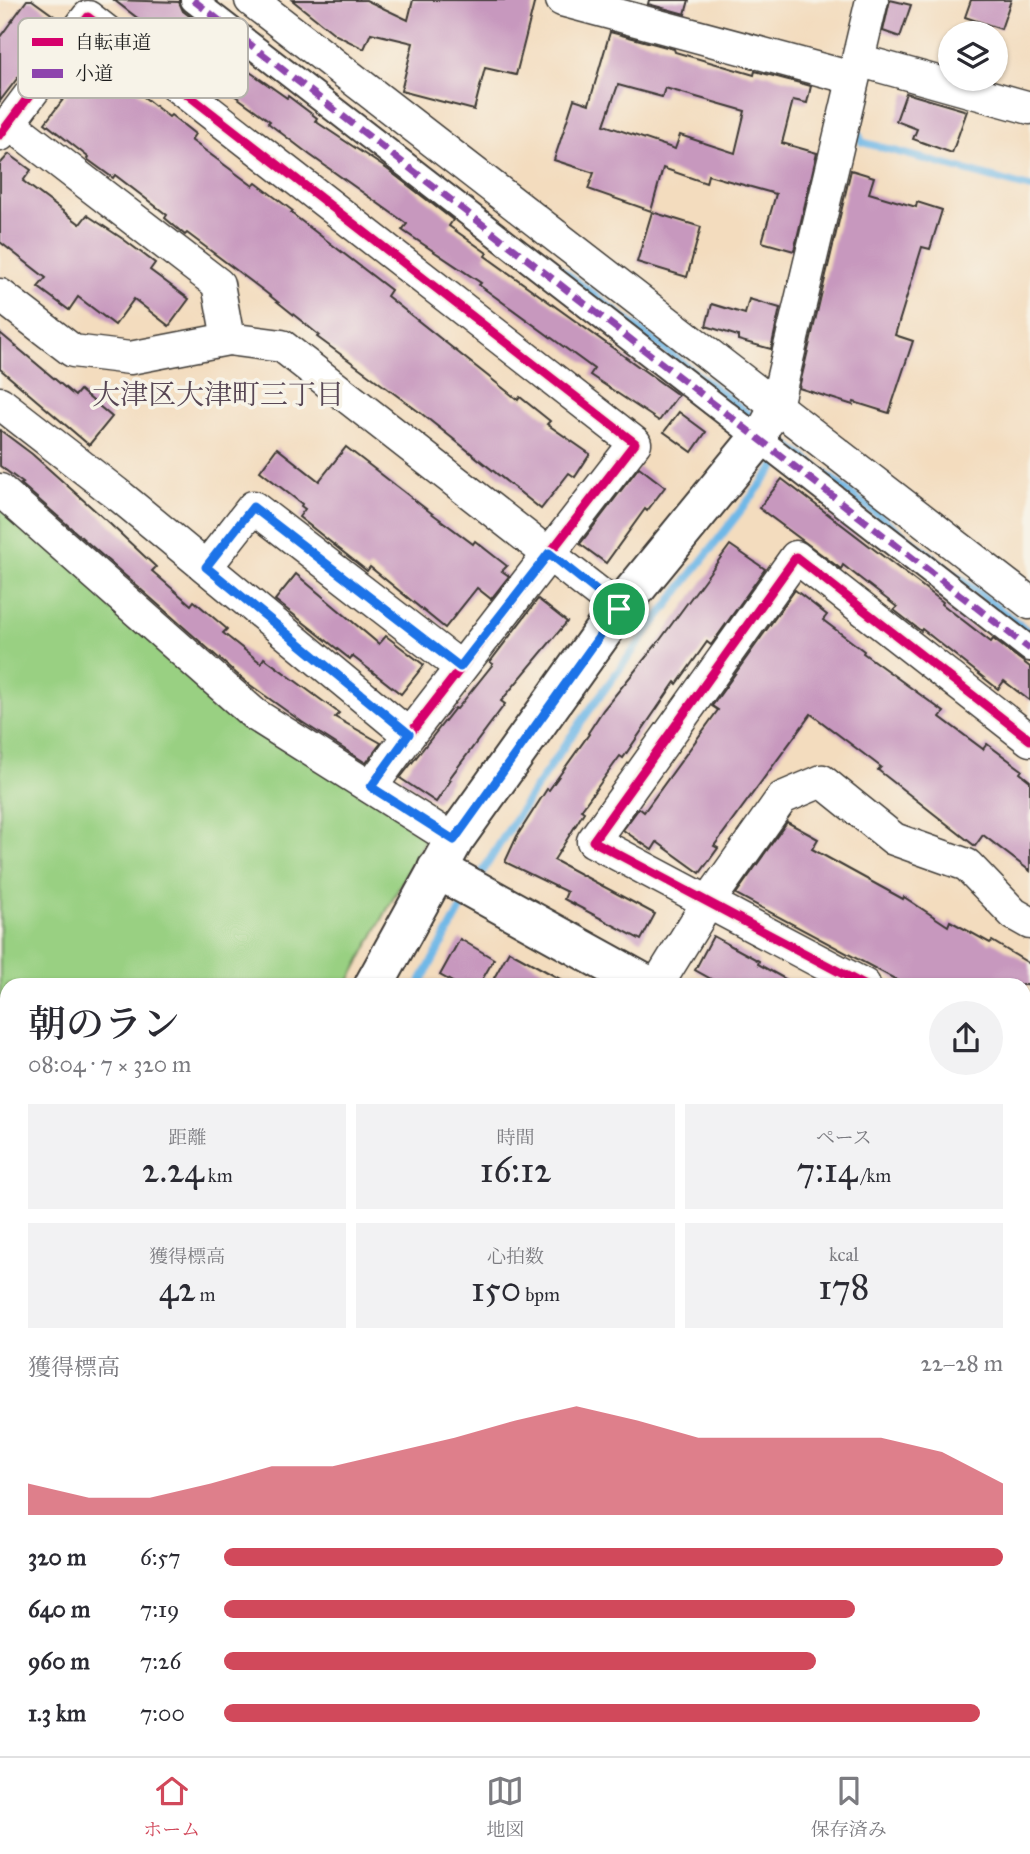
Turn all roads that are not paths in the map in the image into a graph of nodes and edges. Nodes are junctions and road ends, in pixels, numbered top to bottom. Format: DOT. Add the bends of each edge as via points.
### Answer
graph roads {
  1 [pos="193,0"];
  2 [pos="251,0"];
  3 [pos="562,0"];
  4 [pos="872,0"];
  5 [pos="217,18"];
  6 [pos="248,40"];
  7 [pos="855,69"];
  8 [pos="27,98"];
  9 [pos="191,98"];
  10 [pos="1030,108"];
  11 [pos="4,129"];
  12 [pos="0,295"];
  13 [pos="228,339"];
  14 [pos="0,403"];
  15 [pos="767,422"];
  16 [pos="0,490"];
  17 [pos="549,553"];
  18 [pos="206,567"];
  19 [pos="1029,597"];
  20 [pos="619,609"];
  21 [pos="1030,649"];
  22 [pos="460,667"];
  23 [pos="409,734"];
  24 [pos="1030,740"];
  25 [pos="371,787"];
  26 [pos="446,855"];
  27 [pos="709,901"];
  28 [pos="1030,923"];
  29 [pos="378,978"];
  30 [pos="636,978"];
  31 [pos="661,978"];
  32 [pos="851,978"];
  1 -- 5 [label="street"];
  2 -- 15 [label="street"];
  3 -- 7 [label="street"];
  4 -- 7 [label="street"];
  6 -- 15 [label="street"];
  7 -- 10 [label="street"];
  7 -- 15 [label="street"];
  8 -- 11 [label="street"];
  9 -- 17 [label="street" via="635,443"];
  11 -- 13 [label="street" via="218,284"];
  12 -- 13 [label="street" via="73,351 130,358"];
  13 -- 17 [label="street" via="282,346"];
  14 -- 18 [label="street"];
  15 -- 19 [label="street"];
  15 -- 20 [label="street"];
  15 -- 21 [label="street"];
  16 -- 25 [label="street" via="254,714"];
  17 -- 20 [label="street"];
  17 -- 22 [label="street"];
  18 -- 22 [label="street" via="253,507"];
  18 -- 23 [label="street"];
  20 -- 26 [label="street"];
  22 -- 23 [label="street"];
  23 -- 25 [label="street"];
  24 -- 27 [label="street" via="796,557 593,841"];
  25 -- 26 [label="street"];
  26 -- 29 [label="street"];
  26 -- 30 [label="street"];
  27 -- 28 [label="street" via="782,798 822,781 894,839 967,865 1014,914"];
  27 -- 31 [label="street"];
  27 -- 32 [label="street"];
}
